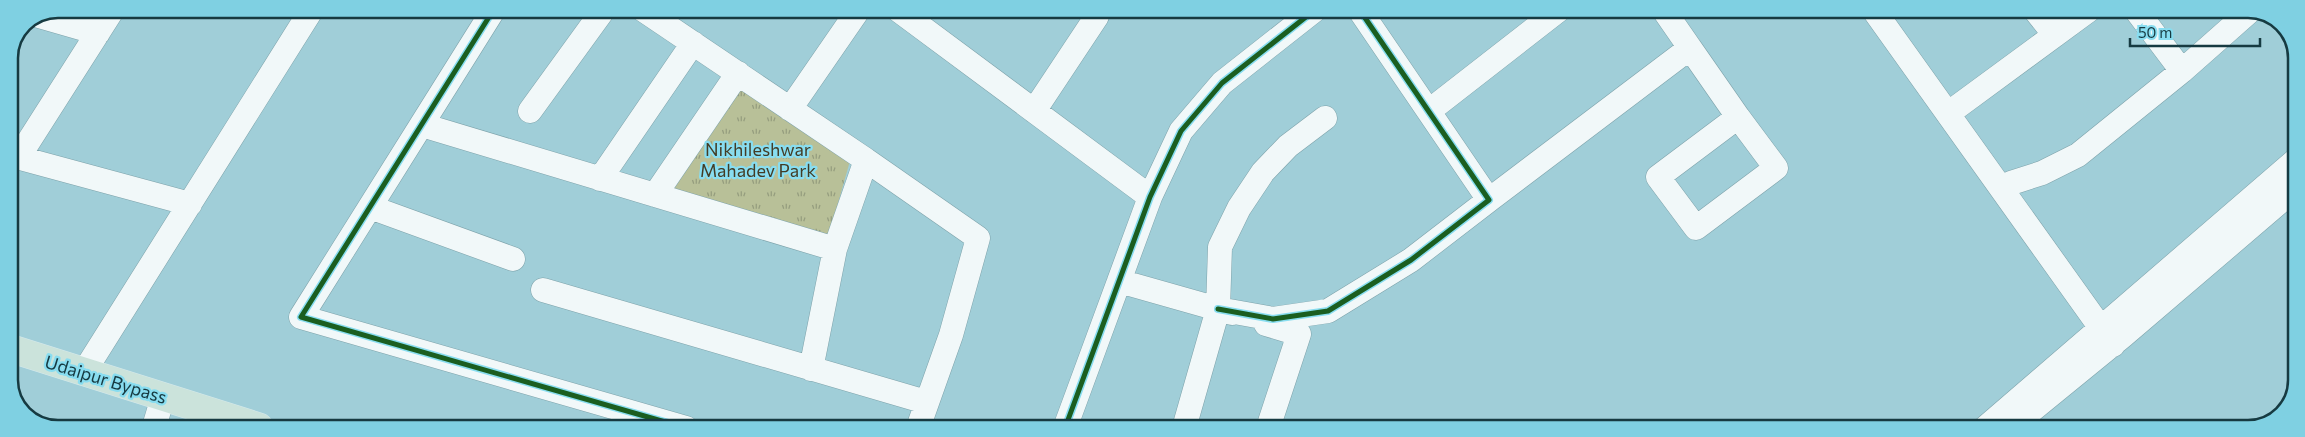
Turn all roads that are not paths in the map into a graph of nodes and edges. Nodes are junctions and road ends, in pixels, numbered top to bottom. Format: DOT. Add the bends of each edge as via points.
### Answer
graph roads {
  1 [pos="107,18"];
  2 [pos="306,18"];
  3 [pos="488,18"];
  4 [pos="597,18"];
  5 [pos="656,18"];
  6 [pos="853,18"];
  7 [pos="909,18"];
  8 [pos="1096,18"];
  9 [pos="1305,18"];
  10 [pos="1365,18"];
  11 [pos="1548,18"];
  12 [pos="1669,18"];
  13 [pos="1878,18"];
  14 [pos="1896,18"];
  15 [pos="2041,18"];
  16 [pos="2077,18"];
  17 [pos="2142,18"];
  18 [pos="2242,18"];
  19 [pos="48,19"];
  20 [pos="98,33"];
  21 [pos="2054,34"];
  22 [pos="693,43"];
  23 [pos="1690,48"];
  24 [pos="2182,71"];
  25 [pos="738,73"];
  26 [pos="1957,107"];
  27 [pos="790,109"];
  28 [pos="1429,110"];
  29 [pos="530,111"];
  30 [pos="1034,111"];
  31 [pos="1738,117"];
  32 [pos="1325,118"];
  33 [pos="422,124"];
  34 [pos="18,151"];
  35 [pos="18,158"];
  36 [pos="866,160"];
  37 [pos="2287,168"];
  38 [pos="600,179"];
  39 [pos="2011,183"];
  40 [pos="655,195"];
  41 [pos="2287,195"];
  42 [pos="1150,197"];
  43 [pos="1489,200"];
  44 [pos="190,204"];
  45 [pos="370,207"];
  46 [pos="835,249"];
  47 [pos="513,259"];
  48 [pos="1119,281"];
  49 [pos="543,290"];
  50 [pos="1218,309"];
  51 [pos="2112,332"];
  52 [pos="18,351"];
  53 [pos="811,368"];
  54 [pos="84,372"];
  55 [pos="163,397"];
  56 [pos="926,402"];
  57 [pos="156,420"];
  58 [pos="234,420"];
  59 [pos="658,420"];
  60 [pos="920,420"];
  61 [pos="1069,420"];
  62 [pos="1186,420"];
  63 [pos="1271,420"];
  64 [pos="1996,420"];
  65 [pos="2018,420"];
  1 -- 20 [label="street"];
  2 -- 44 [label="street"];
  3 -- 33 [label="street"];
  4 -- 29 [label="street"];
  5 -- 22 [label="street"];
  6 -- 27 [label="street"];
  7 -- 30 [label="street"];
  8 -- 30 [label="street"];
  9 -- 42 [label="street" via="1222,83 1180,131"];
  10 -- 28 [label="street"];
  11 -- 28 [label="street"];
  12 -- 23 [label="street"];
  13 -- 51 [label="street"];
  14 -- 26 [label="street"];
  15 -- 21 [label="street"];
  16 -- 21 [label="street"];
  17 -- 24 [label="street"];
  18 -- 24 [label="street"];
  19 -- 20 [label="street"];
  20 -- 34 [label="street"];
  21 -- 26 [label="street"];
  22 -- 25 [label="street"];
  22 -- 38 [label="street"];
  23 -- 31 [label="street"];
  23 -- 43 [label="street"];
  24 -- 39 [label="street" via="2078,154 2042,174"];
  25 -- 27 [label="street"];
  25 -- 40 [label="street"];
  26 -- 39 [label="street"];
  27 -- 36 [label="street"];
  28 -- 43 [label="street"];
  30 -- 42 [label="street"];
  31 -- 31 [label="street" via="1658,177 1696,228 1776,168"];
  32 -- 50 [label="street" via="1288,146 1263,172 1239,208 1220,247"];
  33 -- 38 [label="street"];
  33 -- 45 [label="street"];
  35 -- 44 [label="street"];
  36 -- 46 [label="street"];
  36 -- 56 [label="street" via="978,238 951,335"];
  37 -- 51 [label="street"];
  38 -- 40 [label="street"];
  39 -- 51 [label="street"];
  40 -- 46 [label="street"];
  41 -- 51 [label="street"];
  42 -- 48 [label="street"];
  43 -- 50 [label="street" via="1411,260 1328,311 1272,319"];
  44 -- 54 [label="street"];
  45 -- 47 [label="street"];
  45 -- 59 [label="street" via="301,317"];
  46 -- 53 [label="street"];
  48 -- 50 [label="street"];
  48 -- 61 [label="street"];
  49 -- 53 [label="street"];
  50 -- 62 [label="street"];
  50 -- 63 [label="street" via="1299,334"];
  51 -- 64 [label="street"];
  51 -- 65 [label="street"];
  52 -- 54 [label="highway, Udaipur Bypass"];
  53 -- 56 [label="street"];
  54 -- 55 [label="highway, Udaipur Bypass"];
  55 -- 57 [label="street"];
  55 -- 58 [label="highway, Udaipur Bypass"];
  56 -- 60 [label="street"];
}
